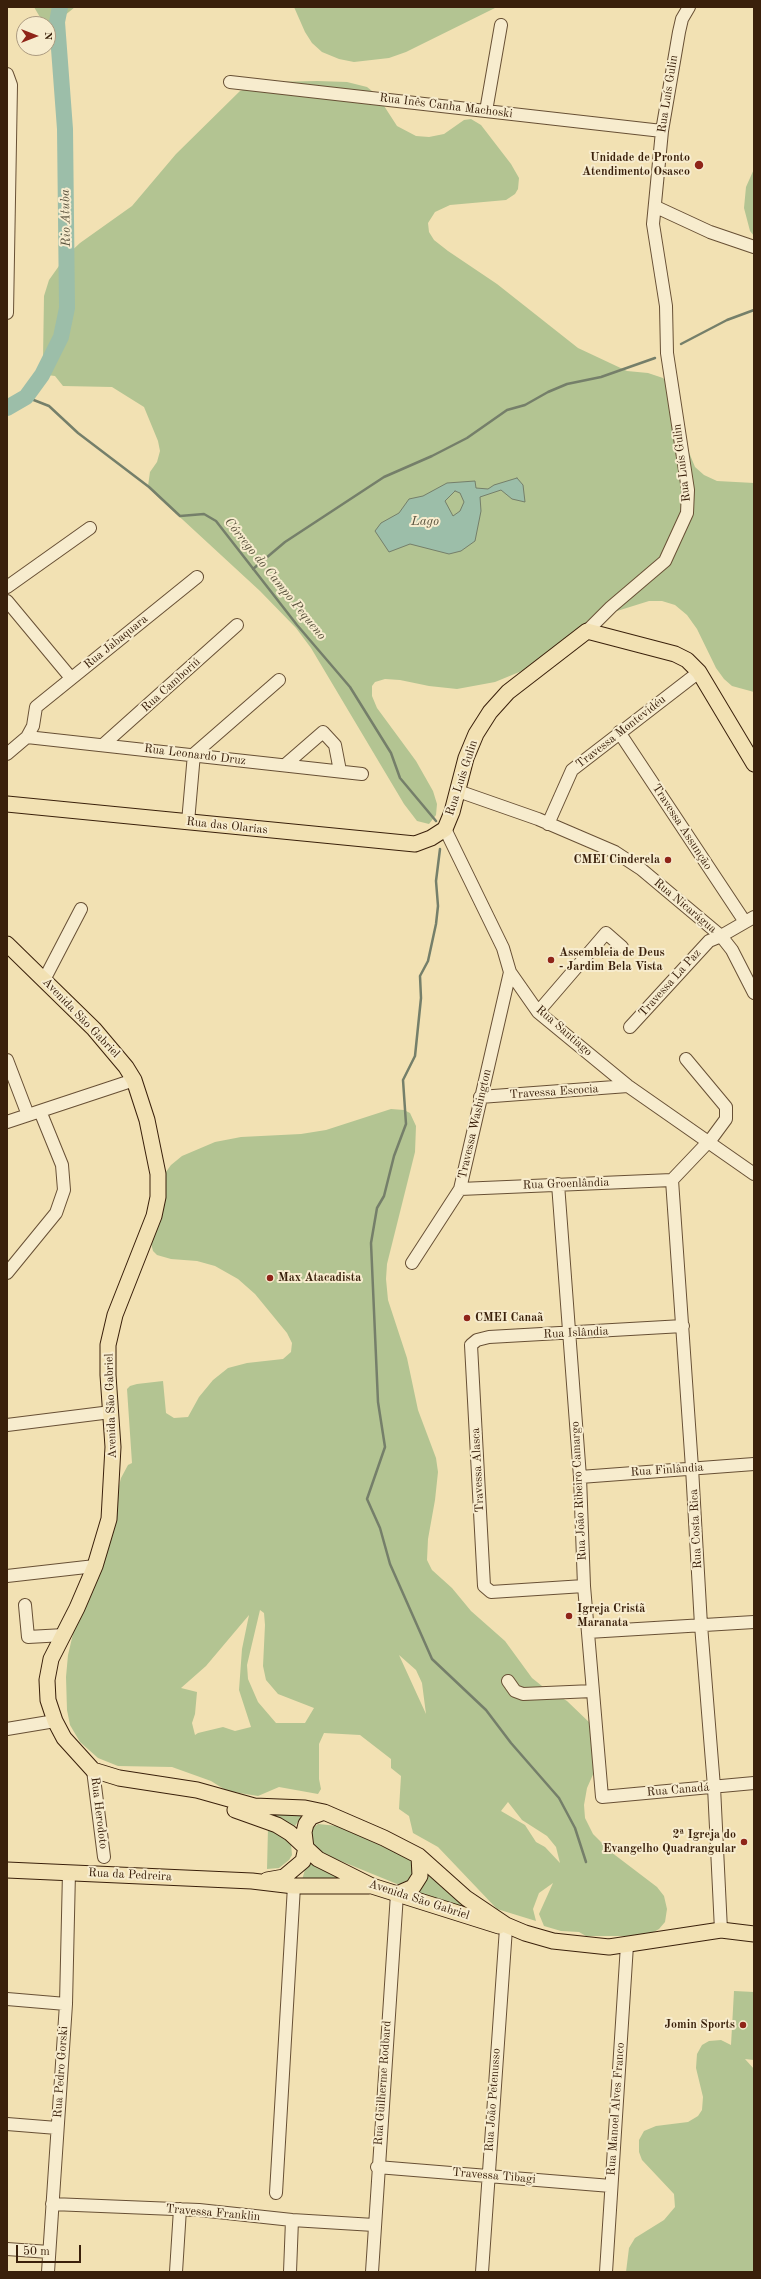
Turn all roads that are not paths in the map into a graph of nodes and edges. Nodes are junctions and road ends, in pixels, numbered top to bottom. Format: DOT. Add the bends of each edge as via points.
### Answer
graph roads {
  1 [pos="689,7"];
  2 [pos="501,25"];
  3 [pos="7,74"];
  4 [pos="230,82"];
  5 [pos="486,110"];
  6 [pos="662,131"];
  7 [pos="656,207"];
  8 [pos="7,243"];
  9 [pos="754,247"];
  10 [pos="8,267"];
  11 [pos="7,313"];
  12 [pos="90,528"];
  13 [pos="197,577"];
  14 [pos="7,587"];
  15 [pos="7,601"];
  16 [pos="237,625"];
  17 [pos="587,630"];
  18 [pos="699,672"];
  19 [pos="71,678"];
  20 [pos="279,680"];
  21 [pos="619,732"];
  22 [pos="27,737"];
  23 [pos="104,744"];
  24 [pos="7,754"];
  25 [pos="194,754"];
  26 [pos="754,764"];
  27 [pos="285,765"];
  28 [pos="340,771"];
  29 [pos="362,774"];
  30 [pos="458,791"];
  31 [pos="7,804"];
  32 [pos="188,822"];
  33 [pos="548,824"];
  34 [pos="444,829"];
  35 [pos="81,909"];
  36 [pos="749,920"];
  37 [pos="721,936"];
  38 [pos="7,944"];
  39 [pos="622,947"];
  40 [pos="510,972"];
  41 [pos="44,980"];
  42 [pos="754,993"];
  43 [pos="538,1012"];
  44 [pos="630,1027"];
  45 [pos="686,1059"];
  46 [pos="7,1060"];
  47 [pos="134,1080"];
  48 [pos="628,1086"];
  49 [pos="480,1097"];
  50 [pos="40,1111"];
  51 [pos="28,1115"];
  52 [pos="7,1122"];
  53 [pos="708,1142"];
  54 [pos="754,1174"];
  55 [pos="672,1180"];
  56 [pos="558,1184"];
  57 [pos="460,1189"];
  58 [pos="412,1263"];
  59 [pos="7,1272"];
  60 [pos="683,1326"];
  61 [pos="570,1334"];
  62 [pos="471,1345"];
  63 [pos="111,1412"];
  64 [pos="7,1425"];
  65 [pos="754,1464"];
  66 [pos="692,1468"];
  67 [pos="580,1477"];
  68 [pos="95,1566"];
  69 [pos="7,1576"];
  70 [pos="584,1586"];
  71 [pos="25,1605"];
  72 [pos="754,1622"];
  73 [pos="701,1625"];
  74 [pos="588,1632"];
  75 [pos="64,1634"];
  76 [pos="508,1681"];
  77 [pos="593,1691"];
  78 [pos="55,1721"];
  79 [pos="7,1729"];
  80 [pos="93,1770"];
  81 [pos="754,1783"];
  82 [pos="176,1787"];
  83 [pos="714,1787"];
  84 [pos="602,1797"];
  85 [pos="324,1812"];
  86 [pos="305,1854"];
  87 [pos="419,1856"];
  88 [pos="104,1857"];
  89 [pos="7,1870"];
  90 [pos="69,1872"];
  91 [pos="252,1881"];
  92 [pos="294,1886"];
  93 [pos="372,1886"];
  94 [pos="397,1894"];
  95 [pos="511,1929"];
  96 [pos="721,1930"];
  97 [pos="754,1934"];
  98 [pos="627,1945"];
  99 [pos="7,1999"];
  100 [pos="66,2004"];
  101 [pos="7,2124"];
  102 [pos="57,2128"];
  103 [pos="378,2167"];
  104 [pos="487,2176"];
  105 [pos="611,2186"];
  106 [pos="276,2193"];
  107 [pos="52,2204"];
  108 [pos="180,2209"];
  109 [pos="292,2220"];
  110 [pos="374,2225"];
  111 [pos="7,2249"];
  112 [pos="50,2252"];
  113 [pos="48,2272"];
  114 [pos="176,2272"];
  115 [pos="290,2272"];
  116 [pos="372,2272"];
  117 [pos="482,2272"];
  118 [pos="606,2272"];
  1 -- 6 [label="street, Rua Luís Gulin" via="682,19 679,32"];
  2 -- 5 [label="street"];
  3 -- 8 [label="street" via="11,86"];
  4 -- 5 [label="street, Rua Inês Canha Machoski"];
  5 -- 6 [label="street, Rua Inês Canha Machoski"];
  6 -- 7 [label="street, Rua Luís Gulin"];
  7 -- 9 [label="street" via="710,232"];
  7 -- 17 [label="street, Rua Luís Gulin" via="654,224 666,306 667,353 688,490 687,513 665,561"];
  8 -- 10 [label="street"];
  10 -- 11 [label="street"];
  12 -- 14 [label="street"];
  13 -- 19 [label="street, Rua Jabaquara"];
  15 -- 19 [label="street"];
  16 -- 23 [label="street, Rua Camboriú"];
  17 -- 18 [label="main road" via="675,654 687,660"];
  17 -- 30 [label="main road, Rua Luís Gulin" via="508,692 490,712 471,746"];
  18 -- 21 [label="street, Travessa Montevidéu"];
  18 -- 26 [label="main road"];
  19 -- 22 [label="street, Rua Jabaquara" via="36,707 33,726"];
  20 -- 25 [label="street"];
  21 -- 33 [label="street, Travessa Montevidéu" via="572,770"];
  21 -- 36 [label="street, Travessa Assunção"];
  22 -- 23 [label="street, Rua Leonardo Druz"];
  22 -- 24 [label="street"];
  23 -- 25 [label="street, Rua Leonardo Druz"];
  25 -- 27 [label="street, Rua Leonardo Druz"];
  25 -- 32 [label="street"];
  27 -- 28 [label="street, Rua Leonardo Druz"];
  27 -- 28 [label="street" via="323,732 335,745 339,755"];
  28 -- 29 [label="street, Rua Leonardo Druz"];
  30 -- 33 [label="street, Rua Nicarágua"];
  30 -- 34 [label="main road, Rua Luís Gulin"];
  31 -- 32 [label="main road, Rua das Olarias"];
  32 -- 34 [label="main road, Rua das Olarias" via="415,844 431,838"];
  33 -- 37 [label="street, Rua Nicarágua" via="615,852 641,869"];
  34 -- 40 [label="street, Rua Santiago" via="503,948"];
  35 -- 41 [label="street"];
  36 -- 37 [label="street, Travessa La Paz"];
  37 -- 42 [label="street, Rua Nicarágua" via="732,950"];
  37 -- 44 [label="street, Travessa La Paz" via="708,941"];
  38 -- 41 [label="main road, Avenida São Gabriel"];
  39 -- 43 [label="street" via="606,933"];
  40 -- 43 [label="street, Rua Santiago"];
  40 -- 49 [label="street, Travessa Washington"];
  41 -- 47 [label="main road, Avenida São Gabriel" via="115,1051"];
  43 -- 48 [label="street, Rua Santiago"];
  45 -- 53 [label="street" via="726,1107 726,1119"];
  46 -- 51 [label="street"];
  47 -- 50 [label="street"];
  47 -- 63 [label="main road, Avenida São Gabriel" via="153,1148 158,1174 158,1197 154,1216 115,1315 108,1345"];
  48 -- 49 [label="street, Travessa Escocia"];
  48 -- 53 [label="street, Rua Santiago"];
  49 -- 57 [label="street, Travessa Washington"];
  50 -- 51 [label="street"];
  50 -- 59 [label="street" via="62,1165 64,1190 56,1213"];
  51 -- 52 [label="street"];
  53 -- 54 [label="street, Rua Santiago"];
  53 -- 55 [label="street"];
  55 -- 56 [label="street, Rua Groenlândia"];
  55 -- 60 [label="street, Rua Costa Rica"];
  56 -- 57 [label="street, Rua Groenlândia"];
  56 -- 61 [label="street, Rua João Ribeiro Camargo"];
  57 -- 58 [label="street, Travessa Washington"];
  60 -- 61 [label="street, Rua Islândia"];
  60 -- 66 [label="street, Rua Costa Rica"];
  61 -- 62 [label="street, Rua Islândia" via="489,1337 477,1340"];
  61 -- 67 [label="street, Rua João Ribeiro Camargo"];
  62 -- 70 [label="street, Travessa Alasca" via="484,1586 491,1592"];
  63 -- 64 [label="street"];
  63 -- 68 [label="main road, Avenida São Gabriel" via="114,1447 109,1519"];
  65 -- 66 [label="street, Rua Finlândia"];
  66 -- 67 [label="street, Rua Finlândia"];
  66 -- 73 [label="street, Rua Costa Rica"];
  67 -- 70 [label="street, Rua João Ribeiro Camargo"];
  68 -- 69 [label="street"];
  68 -- 75 [label="main road, Avenida São Gabriel"];
  70 -- 74 [label="street, Rua João Ribeiro Camargo"];
  71 -- 75 [label="street" via="28,1637"];
  72 -- 73 [label="street"];
  73 -- 74 [label="street"];
  73 -- 83 [label="street, Rua Costa Rica"];
  74 -- 77 [label="street, Rua João Ribeiro Camargo"];
  75 -- 78 [label="main road, Avenida São Gabriel" via="51,1659 47,1680 48,1700"];
  76 -- 77 [label="street" via="515,1691 524,1694"];
  77 -- 84 [label="street, Rua João Ribeiro Camargo"];
  78 -- 79 [label="street"];
  78 -- 80 [label="main road, Avenida São Gabriel" via="74,1751"];
  80 -- 82 [label="main road, Avenida São Gabriel" via="143,1783"];
  80 -- 88 [label="street, Rua Herodoto"];
  81 -- 83 [label="street, Rua Canadá"];
  82 -- 85 [label="main road, Avenida São Gabriel" via="197,1790 254,1806 305,1808"];
  82 -- 86 [label="main road, Avenida São Gabriel" via="278,1825 290,1833"];
  83 -- 84 [label="street, Rua Canadá"];
  83 -- 96 [label="street, Rua Costa Rica"];
  85 -- 86 [label="main road" via="311,1817 306,1824"];
  85 -- 87 [label="main road, Avenida São Gabriel"];
  86 -- 91 [label="main road, Rua da Pedreira" via="284,1876"];
  86 -- 92 [label="main road"];
  86 -- 93 [label="main road, Avenida São Gabriel"];
  87 -- 94 [label="main road" via="420,1876 413,1887"];
  87 -- 95 [label="main road, Avenida São Gabriel" via="466,1898"];
  89 -- 90 [label="main road, Rua da Pedreira"];
  90 -- 91 [label="main road, Rua da Pedreira"];
  90 -- 100 [label="street, Rua Pedro Gorski"];
  91 -- 92 [label="main road, Rua da Pedreira"];
  92 -- 93 [label="main road, Rua da Pedreira"];
  92 -- 106 [label="street"];
  93 -- 94 [label="main road, Avenida São Gabriel"];
  94 -- 95 [label="main road, Avenida São Gabriel"];
  94 -- 103 [label="street, Rua Guilherme Rodbard"];
  95 -- 98 [label="main road, Avenida São Gabriel" via="574,1944 609,1947"];
  95 -- 104 [label="street, Rua João Petenusso"];
  96 -- 97 [label="main road, Avenida São Gabriel"];
  96 -- 98 [label="main road, Avenida São Gabriel"];
  98 -- 105 [label="street, Rua Manoel Alves Franco"];
  99 -- 100 [label="street"];
  100 -- 102 [label="street, Rua Pedro Gorski"];
  101 -- 102 [label="street"];
  102 -- 107 [label="street, Rua Pedro Gorski"];
  103 -- 104 [label="street, Travessa Tibagi"];
  103 -- 110 [label="street, Rua Guilherme Rodbard"];
  104 -- 105 [label="street, Travessa Tibagi"];
  104 -- 117 [label="street, Rua João Petenusso"];
  105 -- 118 [label="street, Rua Manoel Alves Franco"];
  107 -- 108 [label="street, Travessa Franklin"];
  107 -- 112 [label="street, Rua Pedro Gorski"];
  108 -- 109 [label="street, Travessa Franklin"];
  108 -- 114 [label="street"];
  109 -- 110 [label="street, Travessa Franklin"];
  109 -- 115 [label="street"];
  110 -- 116 [label="street, Rua Guilherme Rodbard"];
  111 -- 112 [label="street"];
  112 -- 113 [label="street, Rua Pedro Gorski"];
}
